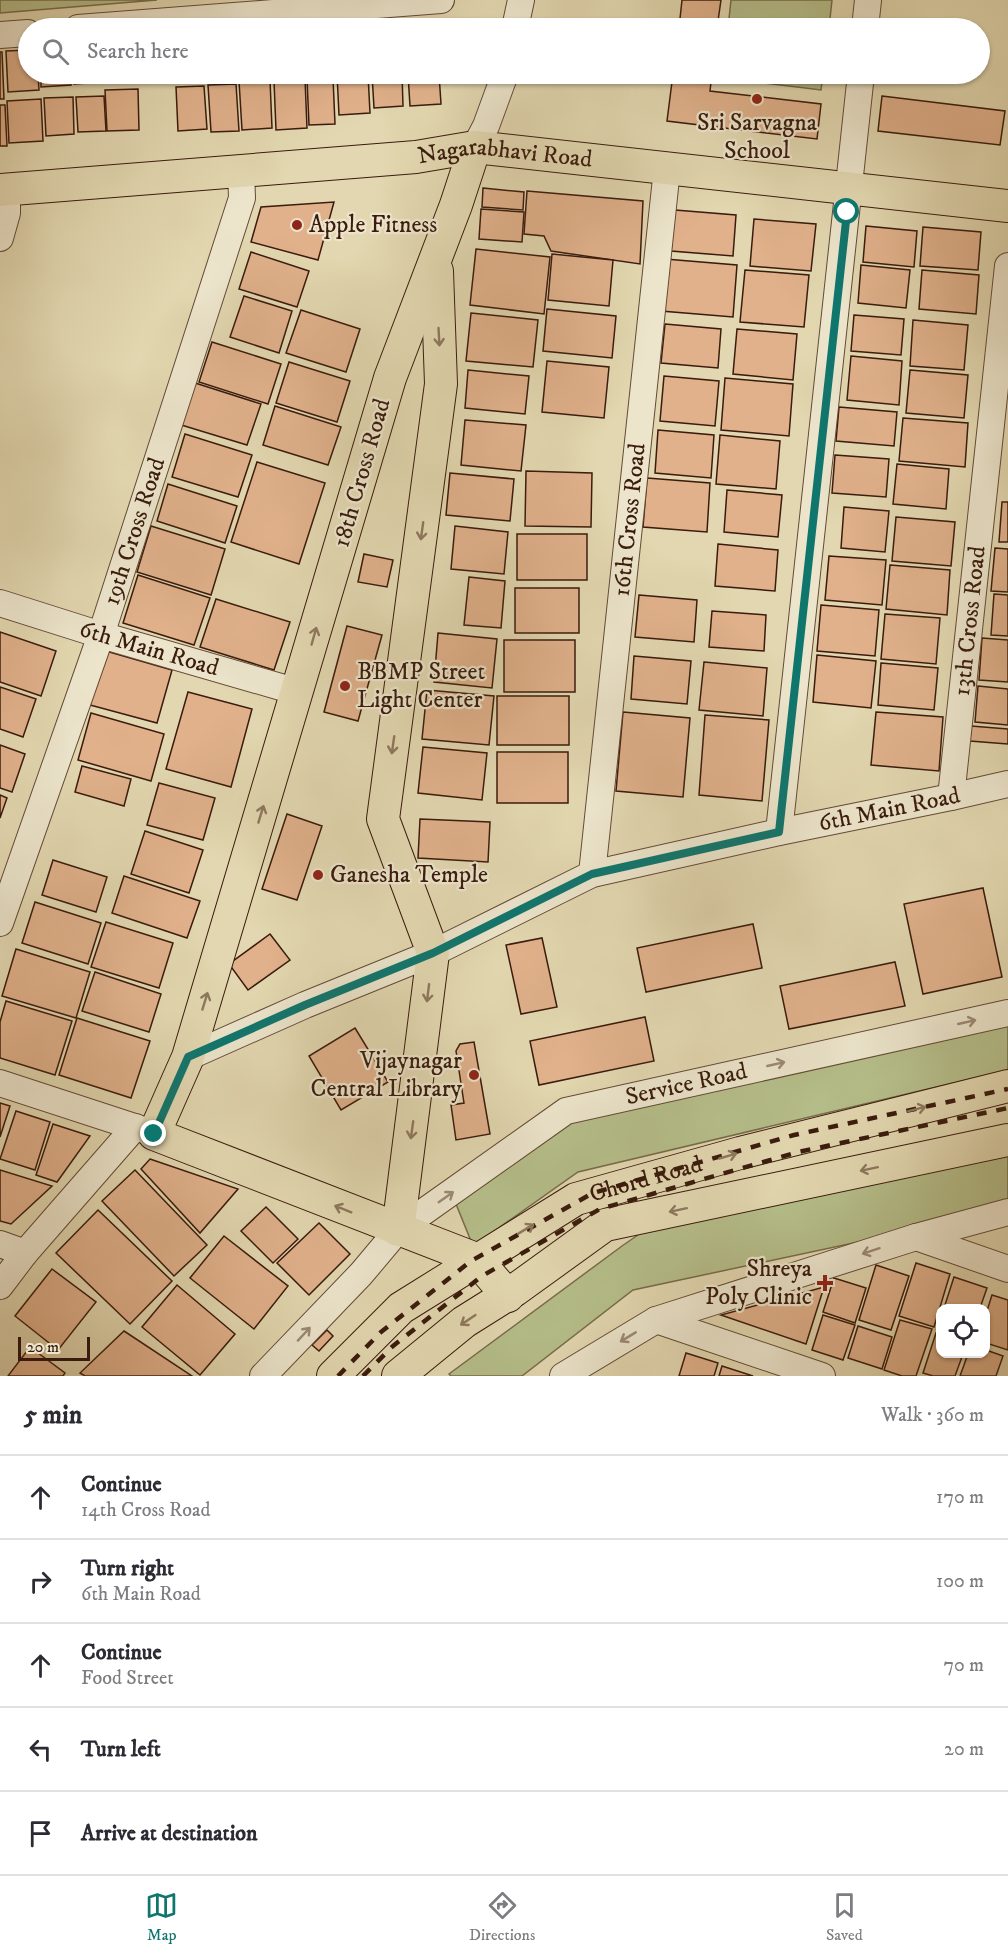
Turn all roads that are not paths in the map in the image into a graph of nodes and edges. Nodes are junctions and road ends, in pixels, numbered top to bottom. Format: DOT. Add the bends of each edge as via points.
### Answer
graph roads {
  1 [pos="441,0"];
  2 [pos="521,0"];
  3 [pos="868,0"];
  4 [pos="208,18"];
  5 [pos="517,18"];
  6 [pos="866,18"];
  7 [pos="18,34"];
  8 [pos="0,35"];
  9 [pos="501,84"];
  10 [pos="860,84"];
  11 [pos="475,147"];
  12 [pos="667,169"];
  13 [pos="241,171"];
  14 [pos="850,189"];
  15 [pos="3,190"];
  16 [pos="1008,206"];
  17 [pos="0,238"];
  18 [pos="436,258"];
  19 [pos="1008,266"];
  20 [pos="0,603"];
  21 [pos="101,635"];
  22 [pos="297,692"];
  23 [pos="1008,784"];
  24 [pos="951,797"];
  25 [pos="779,832"];
  26 [pos="592,874"];
  27 [pos="0,923"];
  28 [pos="433,953"];
  29 [pos="1008,1012"];
  30 [pos="188,1057"];
  31 [pos="0,1083"];
  32 [pos="1008,1086"];
  33 [pos="145,1130"];
  34 [pos="1008,1140"];
  35 [pos="1008,1212"];
  36 [pos="398,1230"];
  37 [pos="916,1237"];
  38 [pos="0,1244"];
  39 [pos="25,1253"];
  40 [pos="476,1260"];
  41 [pos="1008,1269"];
  42 [pos="0,1286"];
  43 [pos="508,1296"];
  44 [pos="656,1320"];
  45 [pos="401,1375"];
  46 [pos="263,1376"];
  47 [pos="333,1376"];
  48 [pos="563,1376"];
  49 [pos="822,1376"];
  1 -- 4 [label="street"];
  2 -- 5 [label="street"];
  3 -- 6 [label="street"];
  7 -- 8 [label="street"];
  9 -- 11 [label="street"];
  10 -- 14 [label="street"];
  11 -- 12 [label="main road, Nagarabhavi Road"];
  11 -- 13 [label="main road, Nagarabhavi Road" via="416,157"];
  11 -- 18 [label="main road, 18th Cross Road"];
  12 -- 14 [label="main road, Nagarabhavi Road"];
  12 -- 26 [label="street, 16th Cross Road"];
  13 -- 15 [label="main road, Nagarabhavi Road"];
  13 -- 21 [label="street, 19th Cross Road" via="242,198"];
  14 -- 16 [label="main road, Nagarabhavi Road"];
  14 -- 25 [label="street"];
  15 -- 17 [label="street" via="7,213"];
  22 -- 18 [label="main road, 18th Cross Road, one-way" via="390,378"];
  18 -- 28 [label="main road, one-way" via="441,384 383,819"];
  19 -- 24 [label="street, 13th Cross Road"];
  20 -- 21 [label="street, 6th Main Road"];
  21 -- 22 [label="street, 6th Main Road"];
  21 -- 27 [label="street, 19th Cross Road"];
  30 -- 22 [label="main road, 18th Cross Road, one-way"];
  23 -- 24 [label="street, 6th Main Road"];
  24 -- 25 [label="street, 6th Main Road"];
  25 -- 26 [label="street, 6th Main Road"];
  26 -- 28 [label="street, 6th Main Road"];
  28 -- 30 [label="street, 6th Main Road"];
  28 -- 36 [label="main road, one-way"];
  36 -- 29 [label="street, Service Road, one-way" via="566,1112"];
  30 -- 33 [label="main road, 18th Cross Road"];
  31 -- 33 [label="street"];
  40 -- 32 [label="main road, Chord Road, one-way" via="576,1198"];
  36 -- 33 [label="main road, one-way"];
  33 -- 39 [label="street"];
  34 -- 43 [label="main road, Chord Road, one-way" via="605,1225"];
  35 -- 37 [label="street"];
  36 -- 40 [label="main road"];
  46 -- 36 [label="street, Service Road, one-way"];
  37 -- 41 [label="street"];
  37 -- 44 [label="street, one-way"];
  38 -- 39 [label="street"];
  39 -- 42 [label="street"];
  40 -- 43 [label="main road"];
  40 -- 47 [label="main road, Chord Road" via="400,1308"];
  43 -- 45 [label="main road, Chord Road, one-way" via="464,1322"];
  44 -- 48 [label="street, one-way"];
  44 -- 49 [label="street"];
}
